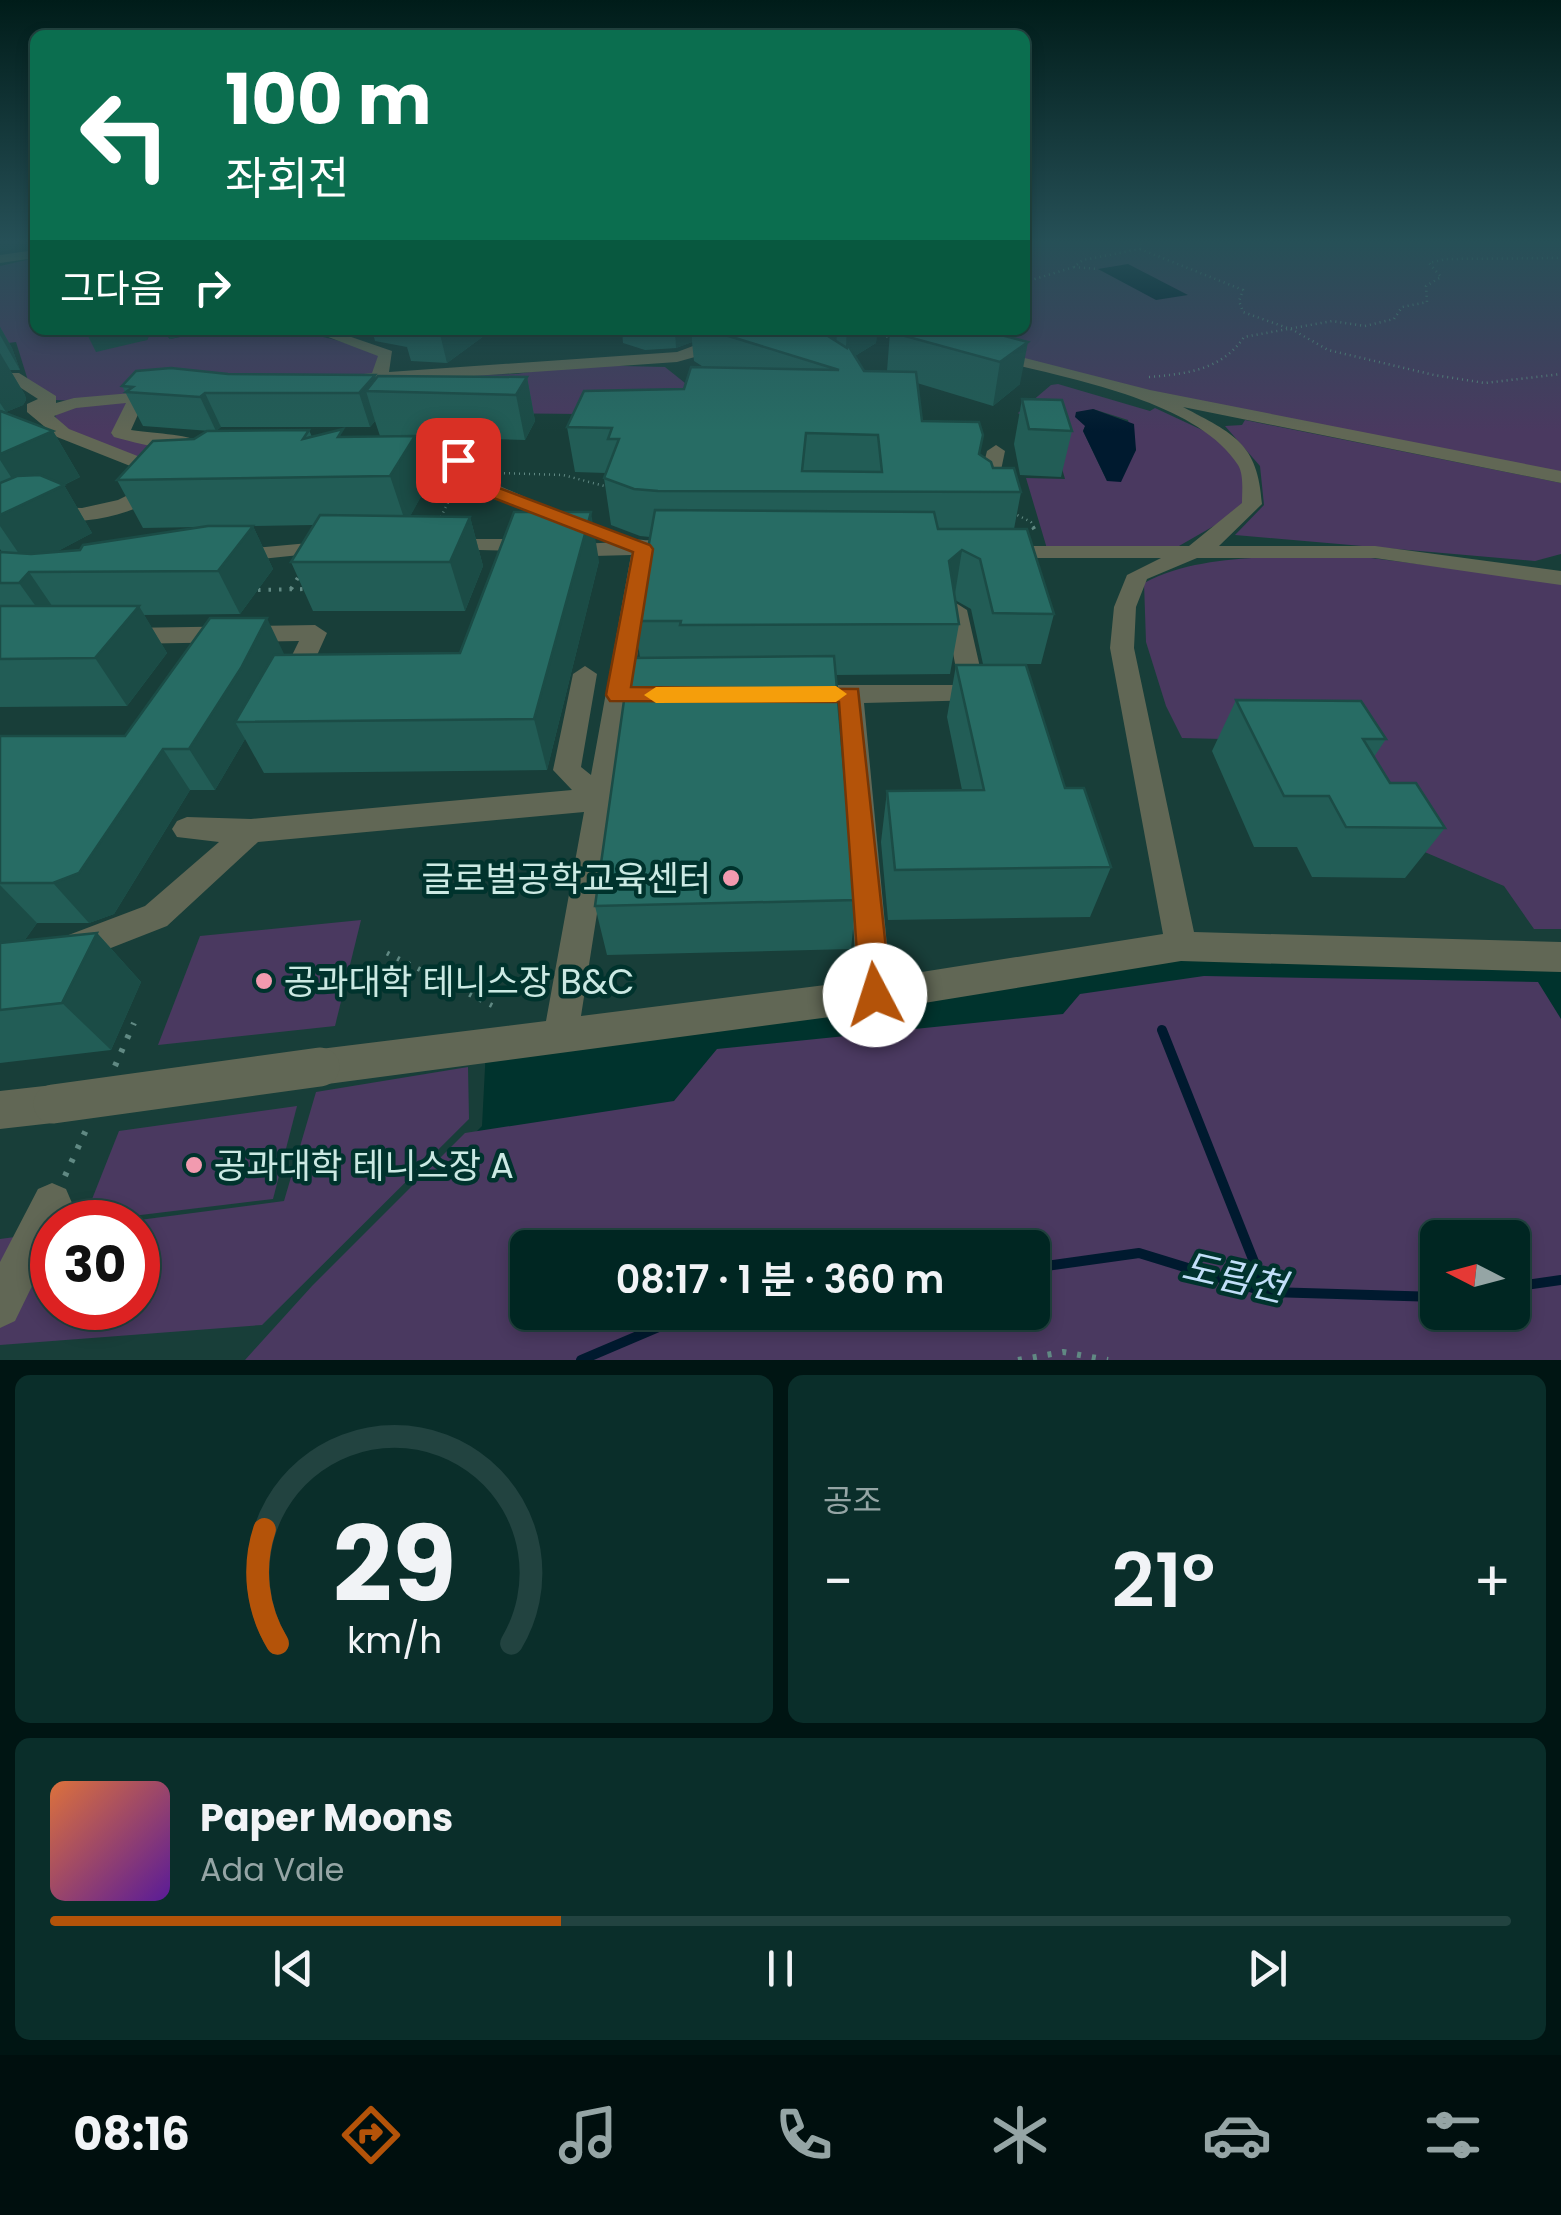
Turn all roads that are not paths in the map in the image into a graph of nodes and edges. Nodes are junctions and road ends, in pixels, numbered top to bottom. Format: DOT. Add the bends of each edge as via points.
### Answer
graph roads {
  1 [pos="331,335"];
  2 [pos="737,335"];
  3 [pos="984,353"];
  4 [pos="666,358"];
  5 [pos="698,374"];
  6 [pos="380,375"];
  7 [pos="13,376"];
  8 [pos="321,383"];
  9 [pos="1147,386"];
  10 [pos="174,393"];
  11 [pos="138,396"];
  12 [pos="42,414"];
  13 [pos="203,442"];
  14 [pos="57,451"];
  15 [pos="996,451"];
  16 [pos="368,454"];
  17 [pos="1561,477"];
  18 [pos="173,479"];
  19 [pos="985,499"];
  20 [pos="0,512"];
  21 [pos="348,546"];
  22 [pos="427,546"];
  23 [pos="643,549"];
  24 [pos="703,549"];
  25 [pos="978,551"];
  26 [pos="1198,552"];
  27 [pos="202,560"];
  28 [pos="1561,578"];
  29 [pos="956,610"];
  30 [pos="109,637"];
  31 [pos="585,674"];
  32 [pos="782,694"];
  33 [pos="850,694"];
  34 [pos="279,708"];
  35 [pos="600,799"];
  36 [pos="187,829"];
  37 [pos="251,831"];
  38 [pos="1181,946"];
  39 [pos="1561,957"];
  40 [pos="44,962"];
  41 [pos="875,995"];
  42 [pos="560,1038"];
  43 [pos="0,1110"];
  44 [pos="30,1247"];
  45 [pos="0,1306"];
  1 -- 6 [label="street" via="386,354"];
  2 -- 4 [label="street"];
  3 -- 9 [label="street"];
  4 -- 5 [label="street"];
  4 -- 6 [label="street"];
  6 -- 8 [label="street"];
  7 -- 12 [label="street" via="50,400 33,408"];
  9 -- 17 [label="street"];
  9 -- 26 [label="street" via="1223,436 1250,468 1252,504"];
  10 -- 11 [label="street"];
  11 -- 12 [label="street" via="74,402"];
  11 -- 13 [label="street" via="120,433"];
  12 -- 18 [label="street" via="62,433"];
  14 -- 18 [label="street" via="140,481"];
  15 -- 19 [label="street"];
  16 -- 23 [label="street" via="422,465"];
  18 -- 20 [label="street" via="112,507"];
  21 -- 27 [label="street"];
  22 -- 23 [label="street"];
  23 -- 24 [label="street"];
  23 -- 35 [label="street" via="627,695"];
  25 -- 26 [label="street"];
  26 -- 28 [label="street" via="1375,552"];
  26 -- 38 [label="street" via="1138,575 1125,607 1122,648"];
  29 -- 33 [label="street" via="973,694"];
  30 -- 34 [label="street" via="316,633"];
  31 -- 35 [label="street" via="567,770"];
  32 -- 33 [label="street"];
  33 -- 41 [label="street"];
  35 -- 37 [label="street"];
  35 -- 42 [label="street"];
  36 -- 37 [label="street"];
  37 -- 40 [label="street" via="156,916"];
  38 -- 39 [label="street"];
  38 -- 41 [label="street"];
  41 -- 42 [label="street"];
  42 -- 43 [label="street, bridge"];
  44 -- 45 [label="street"];
}
